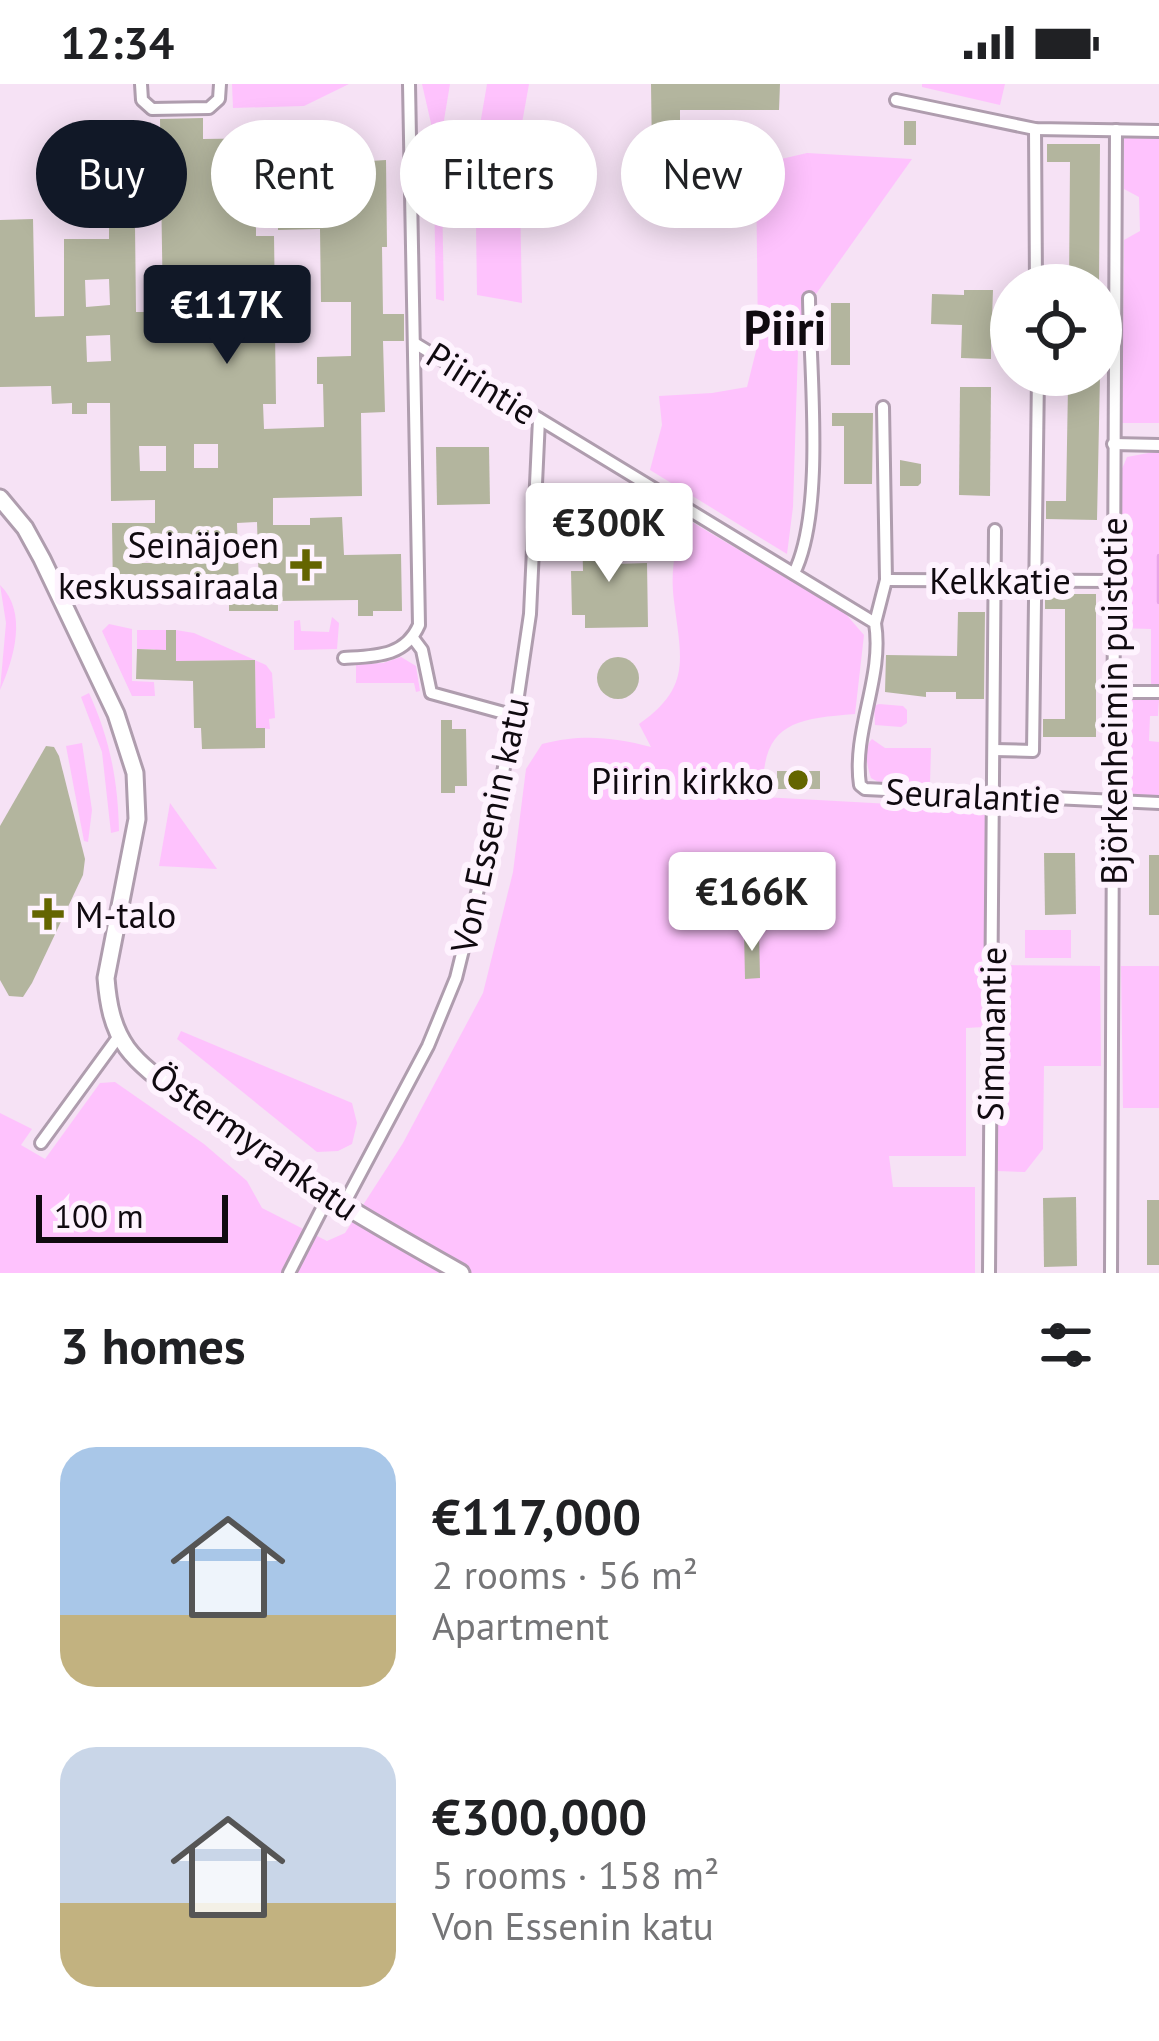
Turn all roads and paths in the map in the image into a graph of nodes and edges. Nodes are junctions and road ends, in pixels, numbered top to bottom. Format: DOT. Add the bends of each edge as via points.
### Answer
graph roads {
  1 [pos="141,84"];
  2 [pos="220,84"];
  3 [pos="409,84"];
  4 [pos="896,100"];
  5 [pos="1035,129"];
  6 [pos="1116,130"];
  7 [pos="1159,131"];
  8 [pos="1036,264"];
  9 [pos="809,298"];
  10 [pos="416,344"];
  11 [pos="1038,396"];
  12 [pos="883,407"];
  13 [pos="539,419"];
  14 [pos="1113,444"];
  15 [pos="1159,445"];
  16 [pos="0,498"];
  17 [pos="995,530"];
  18 [pos="794,573"];
  19 [pos="886,580"];
  20 [pos="995,580"];
  21 [pos="1036,580"];
  22 [pos="1113,581"];
  23 [pos="875,623"];
  24 [pos="413,638"];
  25 [pos="344,658"];
  26 [pos="1113,692"];
  27 [pos="1159,692"];
  28 [pos="515,716"];
  29 [pos="994,749"];
  30 [pos="993,796"];
  31 [pos="1113,801"];
  32 [pos="1159,803"];
  33 [pos="119,1036"];
  34 [pos="41,1143"];
  35 [pos="336,1202"];
  36 [pos="289,1273"];
  37 [pos="461,1273"];
  38 [pos="988,1273"];
  39 [pos="1111,1273"];
  1 -- 2 [label="street" via="152,109 209,108"];
  3 -- 10 [label="street, Piirintie"];
  4 -- 5 [label="street"];
  5 -- 6 [label="street"];
  5 -- 8 [label="street"];
  6 -- 7 [label="street"];
  6 -- 14 [label="street, Björkenheimin puistotie"];
  9 -- 18 [label="street" via="812,508"];
  10 -- 13 [label="street, Piirintie"];
  10 -- 24 [label="street" via="420,612"];
  11 -- 21 [label="street"];
  12 -- 19 [label="street"];
  13 -- 18 [label="street, Piirintie"];
  13 -- 28 [label="street, Von Essenin katu" via="530,614"];
  14 -- 15 [label="street"];
  14 -- 22 [label="street, Björkenheimin puistotie"];
  16 -- 33 [label="street, Östermyrankatu" via="42,559 116,714 135,773 136,818 106,978"];
  17 -- 20 [label="street, Simunantie"];
  18 -- 23 [label="street, Piirintie"];
  19 -- 20 [label="street, Kelkkatie"];
  19 -- 23 [label="street"];
  20 -- 21 [label="street, Kelkkatie"];
  20 -- 29 [label="street, Simunantie"];
  21 -- 22 [label="street, Kelkkatie"];
  21 -- 29 [label="street" via="1033,751"];
  22 -- 26 [label="street, Björkenheimin puistotie"];
  23 -- 30 [label="street, Seuralantie" via="860,784 877,792"];
  24 -- 25 [label="street" via="382,655"];
  24 -- 28 [label="street" via="431,693"];
  26 -- 27 [label="street"];
  26 -- 31 [label="street, Björkenheimin puistotie"];
  28 -- 35 [label="street, Von Essenin katu" via="456,978 392,1119"];
  29 -- 30 [label="street, Simunantie"];
  30 -- 31 [label="street, Seuralantie"];
  30 -- 38 [label="street, Simunantie"];
  31 -- 32 [label="street, Seuralantie"];
  31 -- 39 [label="street, Björkenheimin puistotie"];
  33 -- 34 [label="street"];
  33 -- 35 [label="street, Östermyrankatu" via="159,1078"];
  35 -- 36 [label="street, Von Essenin katu"];
  35 -- 37 [label="street, Östermyrankatu"];
}
